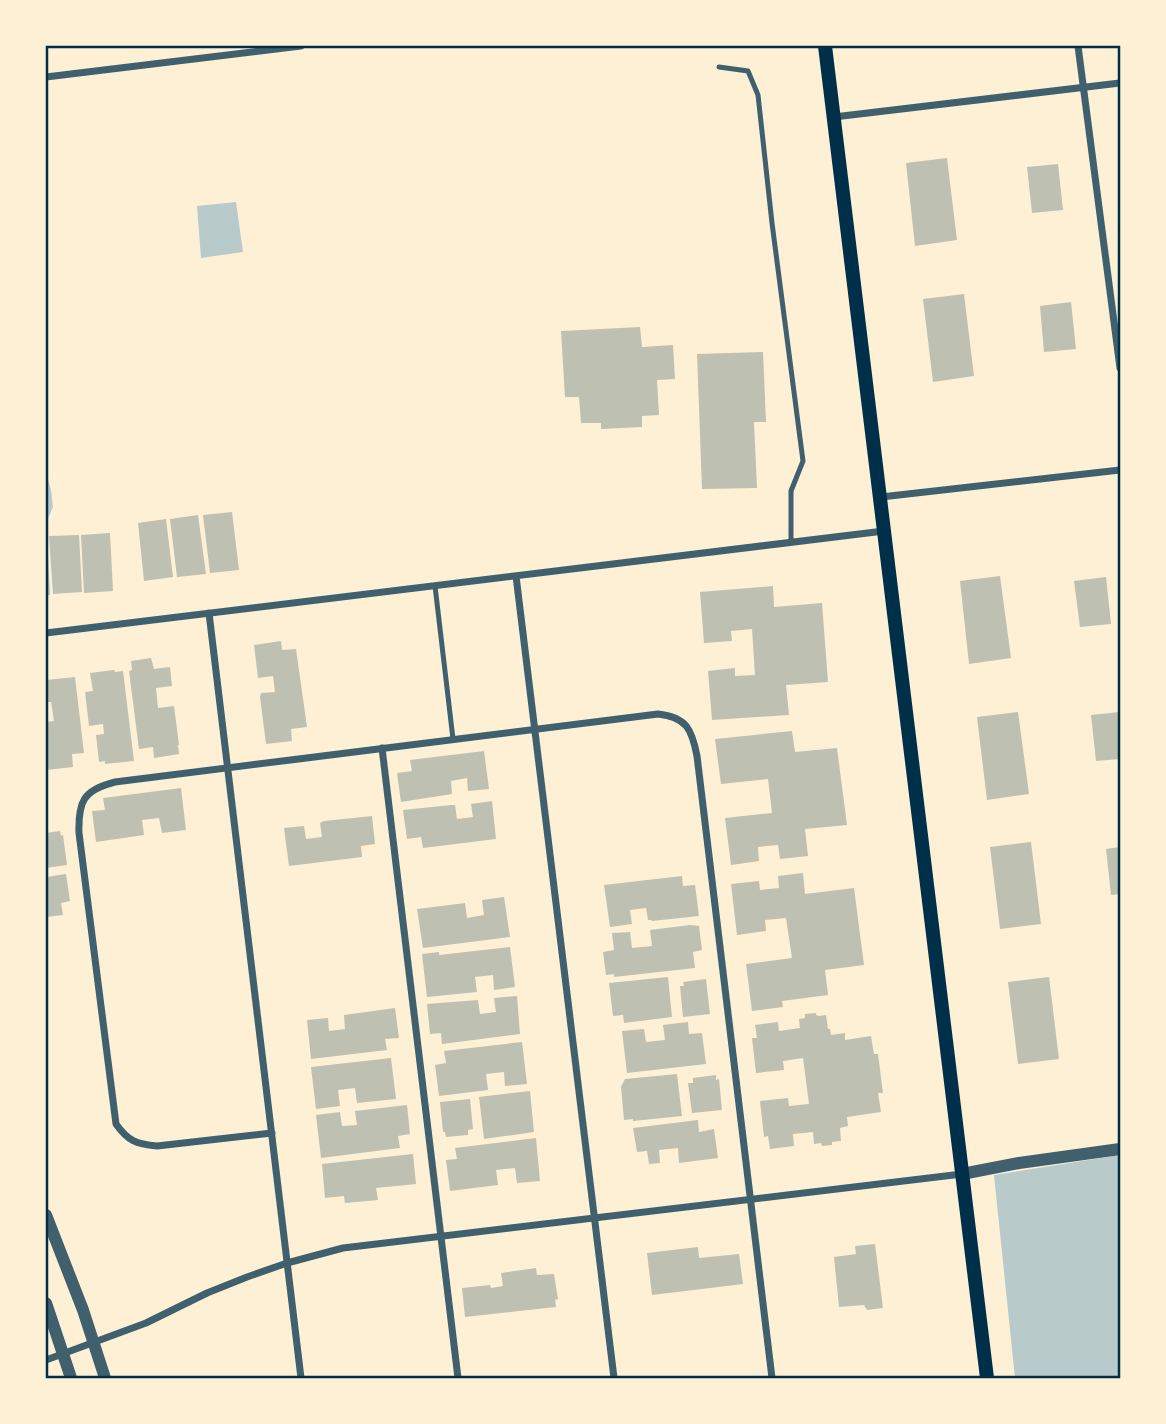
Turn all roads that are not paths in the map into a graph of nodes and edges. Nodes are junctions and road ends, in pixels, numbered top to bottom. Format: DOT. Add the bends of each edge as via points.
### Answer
graph roads {
  1 [pos="301,46"];
  2 [pos="825,46"];
  3 [pos="1078,46"];
  4 [pos="719,67"];
  5 [pos="46,77"];
  6 [pos="1121,83"];
  7 [pos="1083,87"];
  8 [pos="834,117"];
  9 [pos="1121,368"];
  10 [pos="1121,470"];
  11 [pos="881,497"];
  12 [pos="885,531"];
  13 [pos="792,542"];
  14 [pos="516,576"];
  15 [pos="435,586"];
  16 [pos="209,613"];
  17 [pos="46,634"];
  18 [pos="535,729"];
  19 [pos="453,739"];
  20 [pos="382,748"];
  21 [pos="228,768"];
  22 [pos="272,1133"];
  23 [pos="1121,1149"];
  24 [pos="962,1174"];
  25 [pos="751,1200"];
  26 [pos="46,1216"];
  27 [pos="594,1219"];
  28 [pos="441,1237"];
  29 [pos="288,1263"];
  30 [pos="46,1303"];
  31 [pos="94,1343"];
  32 [pos="63,1354"];
  33 [pos="46,1360"];
  34 [pos="71,1378"];
  35 [pos="105,1378"];
  36 [pos="302,1378"];
  37 [pos="458,1378"];
  38 [pos="614,1378"];
  39 [pos="772,1378"];
  40 [pos="987,1378"];
  1 -- 5 [label="street"];
  2 -- 8 [label="main road"];
  3 -- 7 [label="street"];
  4 -- 13 [label="lane" via="748,71 758,95 803,461 791,491"];
  6 -- 7 [label="street"];
  7 -- 8 [label="street"];
  7 -- 9 [label="street"];
  8 -- 11 [label="main road"];
  10 -- 11 [label="street"];
  11 -- 12 [label="main road"];
  12 -- 13 [label="street"];
  12 -- 24 [label="main road"];
  13 -- 14 [label="street"];
  14 -- 15 [label="street"];
  14 -- 18 [label="street"];
  15 -- 16 [label="street"];
  15 -- 19 [label="lane"];
  16 -- 17 [label="street"];
  16 -- 21 [label="street"];
  18 -- 19 [label="street"];
  18 -- 25 [label="street" via="658,714 684,722 693,735"];
  18 -- 27 [label="street"];
  19 -- 20 [label="street"];
  20 -- 21 [label="street"];
  20 -- 28 [label="street"];
  21 -- 22 [label="street"];
  21 -- 22 [label="street" via="115,782 89,792 79,817 83,860 116,1124 125,1137 140,1145 156,1146"];
  22 -- 29 [label="street"];
  23 -- 24 [label="street"];
  24 -- 25 [label="street"];
  24 -- 40 [label="main road"];
  25 -- 27 [label="street"];
  25 -- 39 [label="street"];
  26 -- 31 [label="street"];
  27 -- 28 [label="street"];
  27 -- 38 [label="street"];
  28 -- 29 [label="street" via="343,1248"];
  28 -- 37 [label="street"];
  29 -- 31 [label="street"];
  29 -- 36 [label="street"];
  30 -- 32 [label="street"];
  31 -- 32 [label="street"];
  31 -- 35 [label="street"];
  32 -- 33 [label="street"];
  32 -- 34 [label="street"];
}
